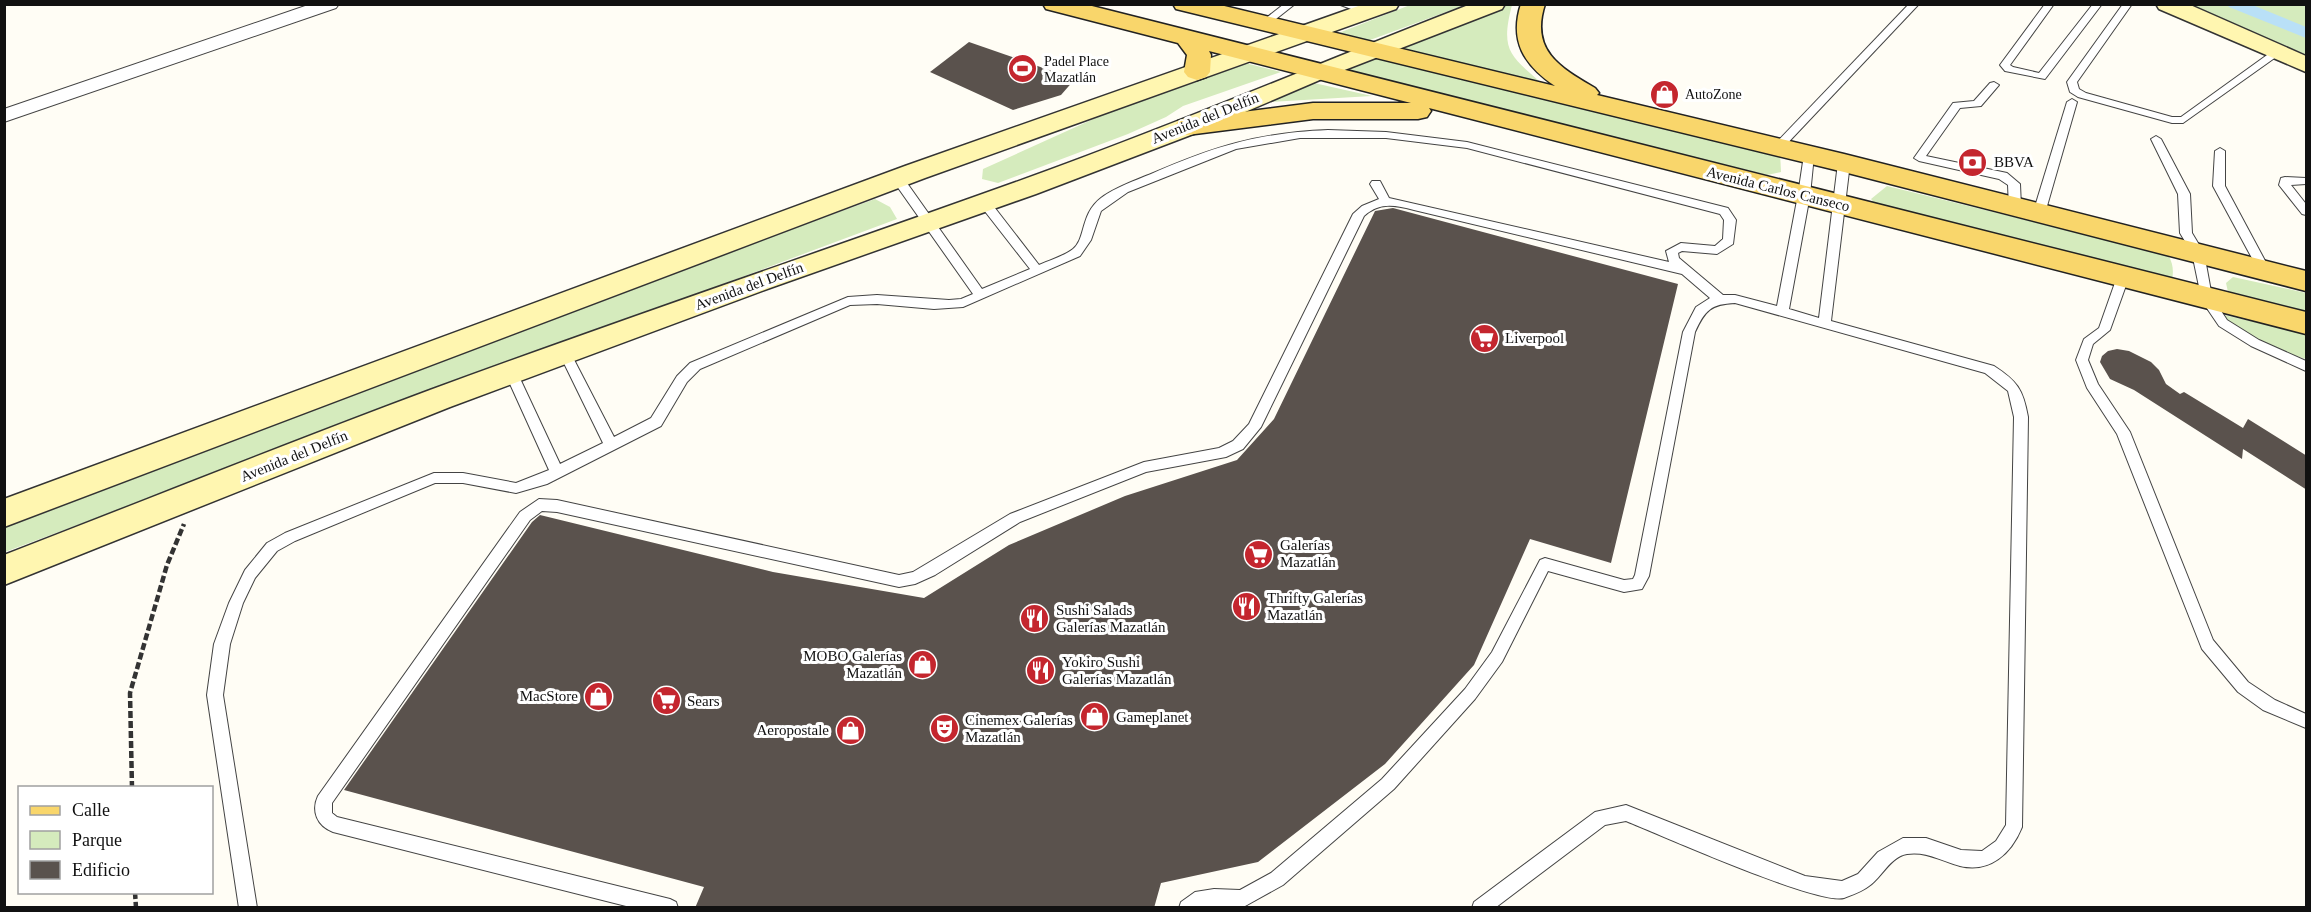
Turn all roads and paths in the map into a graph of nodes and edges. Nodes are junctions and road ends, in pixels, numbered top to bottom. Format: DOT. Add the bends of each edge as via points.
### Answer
graph roads {
  1 [pos="298,4"];
  2 [pos="330,4"];
  3 [pos="1054,4"];
  4 [pos="1184,4"];
  5 [pos="1291,4"];
  6 [pos="1342,4"];
  7 [pos="1494,4"];
  8 [pos="1533,4"];
  9 [pos="1914,4"];
  10 [pos="2050,4"];
  11 [pos="2128,4"];
  12 [pos="2167,4"];
  13 [pos="2098,5"];
  14 [pos="1378,8"];
  15 [pos="1264,24"];
  16 [pos="1303,34"];
  17 [pos="1187,38"];
  18 [pos="1375,51"];
  19 [pos="2278,52"];
  20 [pos="1250,54"];
  21 [pos="138,64"];
  22 [pos="2307,65"];
  23 [pos="1320,71"];
  24 [pos="1197,72"];
  25 [pos="1994,85"];
  26 [pos="2072,102"];
  27 [pos="4,104"];
  28 [pos="1609,106"];
  29 [pos="1471,112"];
  30 [pos="4,116"];
  31 [pos="1187,127"];
  32 [pos="2156,139"];
  33 [pos="1778,147"];
  34 [pos="2220,150"];
  35 [pos="1809,155"];
  36 [pos="1845,163"];
  37 [pos="1910,168"];
  38 [pos="898,179"];
  39 [pos="2307,181"];
  40 [pos="1376,184"];
  41 [pos="1804,195"];
  42 [pos="1385,200"];
  43 [pos="984,202"];
  44 [pos="1840,204"];
  45 [pos="2027,210"];
  46 [pos="2307,211"];
  47 [pos="928,222"];
  48 [pos="2198,253"];
  49 [pos="1037,270"];
  50 [pos="2264,270"];
  51 [pos="1685,271"];
  52 [pos="2123,277"];
  53 [pos="2307,281"];
  54 [pos="980,295"];
  55 [pos="2206,298"];
  56 [pos="1719,299"];
  57 [pos="1782,312"];
  58 [pos="2307,322"];
  59 [pos="1824,324"];
  60 [pos="565,353"];
  61 [pos="2307,366"];
  62 [pos="511,373"];
  63 [pos="611,445"];
  64 [pos="557,472"];
  65 [pos="195,495"];
  66 [pos="4,513"];
  67 [pos="4,570"];
  68 [pos="2307,721"];
  69 [pos="132,786"];
  70 [pos="248,908"];
  71 [pos="670,908"];
  72 [pos="1187,908"];
  73 [pos="1480,908"];
  1 -- 21 [label="street"];
  2 -- 21 [label="street"];
  3 -- 17 [label="main road, Avenida Carlos Canseco"];
  4 -- 15 [label="main road"];
  5 -- 15 [label="lane"];
  6 -- 14 [label="lane"];
  7 -- 18 [label="street, Avenida del Delfín"];
  8 -- 28 [label="main road" via="1526,19 1532,49 1552,72"];
  9 -- 33 [label="lane"];
  10 -- 13 [label="lane" via="2005,65 2009,69 2041,77"];
  11 -- 19 [label="lane" via="2072,82 2074,90 2082,95 2183,120"];
  12 -- 19 [label="street"];
  14 -- 16 [label="street"];
  15 -- 16 [label="main road"];
  16 -- 18 [label="main road"];
  16 -- 20 [label="street"];
  17 -- 20 [label="main road, Avenida Carlos Canseco"];
  17 -- 24 [label="main road" via="1199,55"];
  18 -- 23 [label="street, Avenida del Delfín"];
  18 -- 28 [label="main road"];
  19 -- 22 [label="street"];
  20 -- 23 [label="main road, Avenida Carlos Canseco"];
  20 -- 24 [label="street"];
  21 -- 27 [label="street"];
  21 -- 30 [label="street"];
  23 -- 29 [label="main road, Avenida Carlos Canseco"];
  23 -- 31 [label="street, Avenida del Delfín"];
  24 -- 38 [label="street"];
  25 -- 37 [label="lane" via="1977,104 1957,105"];
  26 -- 45 [label="lane"];
  28 -- 33 [label="main road"];
  29 -- 31 [label="main road" via="1313,111"];
  29 -- 41 [label="main road, Avenida Carlos Canseco"];
  31 -- 43 [label="street, Avenida del Delfín"];
  32 -- 48 [label="lane" via="2184,194 2186,233"];
  33 -- 35 [label="main road"];
  34 -- 50 [label="lane" via="2219,186"];
  35 -- 36 [label="main road"];
  35 -- 41 [label="lane"];
  36 -- 37 [label="main road"];
  36 -- 44 [label="lane"];
  37 -- 45 [label="main road"];
  38 -- 47 [label="lane"];
  38 -- 66 [label="street"];
  39 -- 46 [label="lane" via="2285,181"];
  40 -- 42 [label="lane"];
  41 -- 44 [label="main road, Avenida Carlos Canseco"];
  41 -- 57 [label="lane"];
  42 -- 51 [label="lane"];
  42 -- 71 [label="lane" via="1369,205 1359,214 1254,427 1238,445 1221,453 1144,467 1015,518 915,578 893,580 557,506 539,505 525,516 324,801 324,816 333,824"];
  43 -- 47 [label="street, Avenida del Delfín"];
  43 -- 49 [label="lane"];
  44 -- 52 [label="main road, Avenida Carlos Canseco"];
  44 -- 59 [label="lane"];
  45 -- 48 [label="main road"];
  47 -- 54 [label="lane"];
  47 -- 60 [label="street, Avenida del Delfín"];
  48 -- 50 [label="main road"];
  48 -- 55 [label="lane"];
  49 -- 51 [label="lane" via="1077,253 1086,243 1091,217 1107,198 1124,189 1247,143 1344,134 1425,137 1467,145 1724,211 1730,220 1729,241 1723,246 1717,250 1681,247 1672,251 1673,260"];
  49 -- 54 [label="lane"];
  50 -- 53 [label="main road"];
  51 -- 56 [label="lane"];
  52 -- 55 [label="main road, Avenida Carlos Canseco"];
  52 -- 68 [label="lane" via="2104,330 2088,342 2082,360 2092,385 2123,432 2207,644 2243,687 2269,705"];
  54 -- 63 [label="lane" via="947,306 863,298 848,301 695,366 682,379 656,422"];
  55 -- 58 [label="main road, Avenida Carlos Canseco"];
  55 -- 61 [label="lane" via="2223,323 2255,343"];
  56 -- 57 [label="lane" via="1735,299"];
  56 -- 72 [label="lane" via="1698,311 1689,332 1642,576 1637,585 1624,586 1545,564 1497,657 1470,694 1388,784 1277,879 1241,899 1195,901"];
  57 -- 59 [label="lane"];
  59 -- 73 [label="lane" via="1989,369 2010,382 2017,395 2021,417 2014,827 2002,847 1984,859 1961,858 1926,846 1903,846 1884,858 1863,880 1842,890 1805,884 1653,823 1626,813 1617,814 1601,818"];
  60 -- 62 [label="street, Avenida del Delfín"];
  60 -- 63 [label="lane"];
  62 -- 64 [label="lane"];
  62 -- 65 [label="street, Avenida del Delfín"];
  63 -- 64 [label="lane"];
  64 -- 70 [label="lane" via="516,488 464,478 434,478 290,537 272,547 250,574 222,644 215,695"];
  65 -- 67 [label="street, Avenida del Delfín"];
  65 -- 69 [label="path" via="167,565 130,693"];
}
